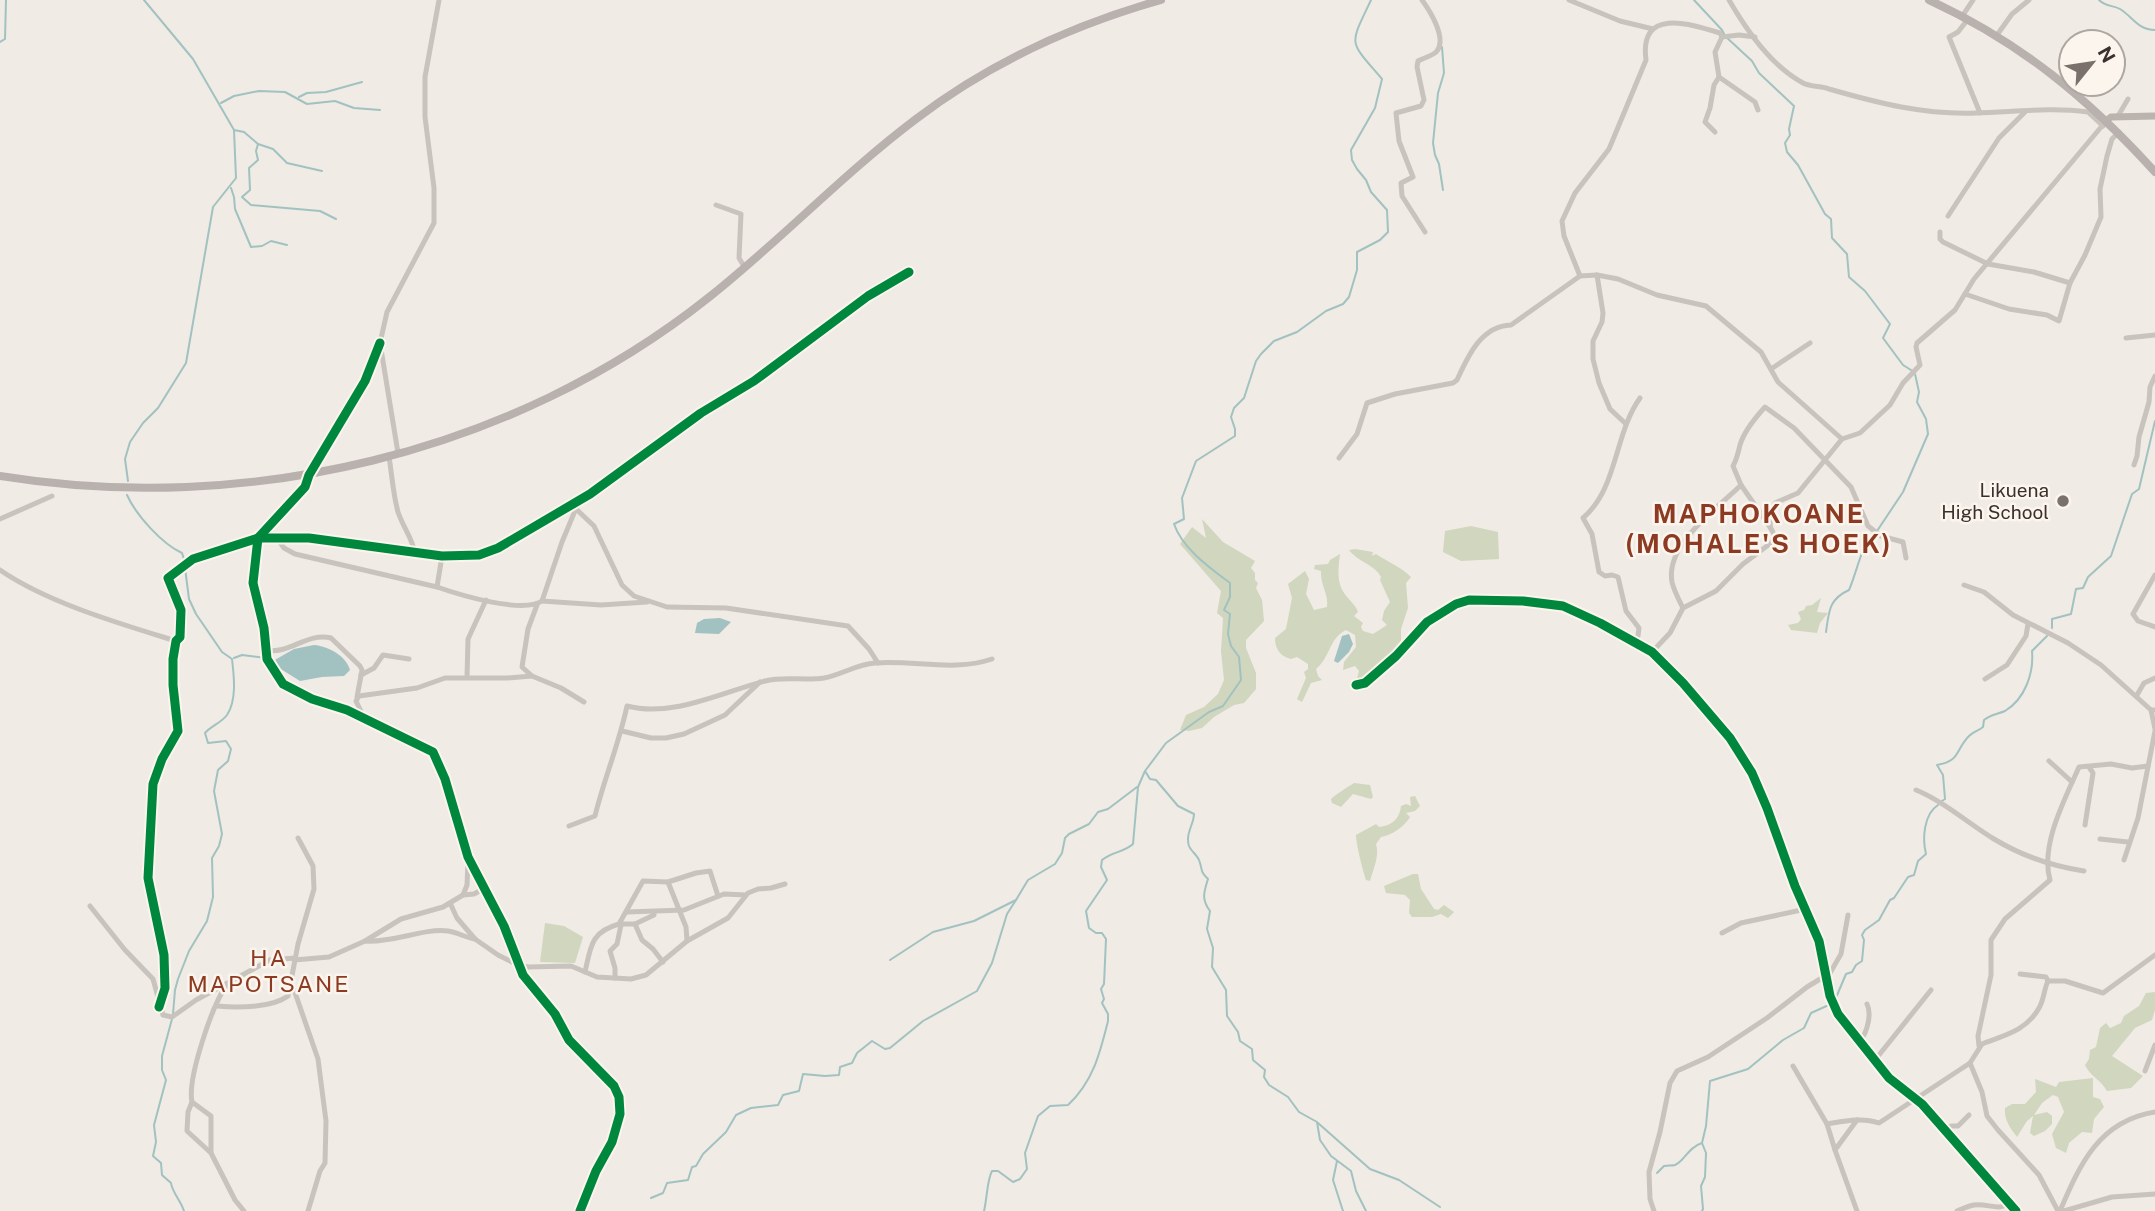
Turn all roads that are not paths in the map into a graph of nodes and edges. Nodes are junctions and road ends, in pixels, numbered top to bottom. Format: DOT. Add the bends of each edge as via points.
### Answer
graph roads {
  1 [pos="439,0"];
  2 [pos="1161,0"];
  3 [pos="1422,0"];
  4 [pos="1569,0"];
  5 [pos="1729,0"];
  6 [pos="1929,0"];
  7 [pos="1973,0"];
  8 [pos="2029,0"];
  9 [pos="1965,17"];
  10 [pos="1653,29"];
  11 [pos="1997,36"];
  12 [pos="1722,37"];
  13 [pos="1755,37"];
  14 [pos="1719,77"];
  15 [pos="2128,99"];
  16 [pos="1758,110"];
  17 [pos="2025,112"];
  18 [pos="1980,113"];
  19 [pos="2118,116"];
  20 [pos="2155,116"];
  21 [pos="2103,126"];
  22 [pos="1715,132"];
  23 [pos="2119,132"];
  24 [pos="2110,143"];
  25 [pos="2155,172"];
  26 [pos="716,205"];
  27 [pos="1948,216"];
  28 [pos="1425,232"];
  29 [pos="1940,232"];
  30 [pos="1987,264"];
  31 [pos="745,268"];
  32 [pos="909,272"];
  33 [pos="1597,275"];
  34 [pos="1580,276"];
  35 [pos="2070,283"];
  36 [pos="1965,294"];
  37 [pos="2155,336"];
  38 [pos="2126,338"];
  39 [pos="380,343"];
  40 [pos="1810,343"];
  41 [pos="1771,369"];
  42 [pos="2155,376"];
  43 [pos="1640,398"];
  44 [pos="1626,424"];
  45 [pos="1842,439"];
  46 [pos="394,455"];
  47 [pos="1339,458"];
  48 [pos="1825,459"];
  49 [pos="2134,466"];
  50 [pos="309,475"];
  51 [pos="0,476"];
  52 [pos="1741,485"];
  53 [pos="51,496"];
  54 [pos="580,499"];
  55 [pos="576,509"];
  56 [pos="0,519"];
  57 [pos="1770,527"];
  58 [pos="276,537"];
  59 [pos="258,538"];
  60 [pos="415,553"];
  61 [pos="442,556"];
  62 [pos="1906,558"];
  63 [pos="0,570"];
  64 [pos="2155,575"];
  65 [pos="622,585"];
  66 [pos="1964,585"];
  67 [pos="437,587"];
  68 [pos="486,600"];
  69 [pos="649,602"];
  70 [pos="540,603"];
  71 [pos="626,603"];
  72 [pos="1683,608"];
  73 [pos="2028,624"];
  74 [pos="2155,627"];
  75 [pos="176,641"];
  76 [pos="1633,642"];
  77 [pos="266,650"];
  78 [pos="1652,652"];
  79 [pos="409,659"];
  80 [pos="992,659"];
  81 [pos="878,663"];
  82 [pos="362,676"];
  83 [pos="532,676"];
  84 [pos="467,677"];
  85 [pos="2155,678"];
  86 [pos="1985,679"];
  87 [pos="761,682"];
  88 [pos="1356,685"];
  89 [pos="2137,695"];
  90 [pos="357,697"];
  91 [pos="584,702"];
  92 [pos="2153,710"];
  93 [pos="365,719"];
  94 [pos="2155,730"];
  95 [pos="622,731"];
  96 [pos="2049,761"];
  97 [pos="2148,766"];
  98 [pos="2089,767"];
  99 [pos="2073,782"];
  100 [pos="1916,790"];
  101 [pos="2085,825"];
  102 [pos="569,826"];
  103 [pos="298,838"];
  104 [pos="2100,839"];
  105 [pos="2128,842"];
  106 [pos="468,857"];
  107 [pos="2124,860"];
  108 [pos="2046,864"];
  109 [pos="2084,871"];
  110 [pos="668,882"];
  111 [pos="785,884"];
  112 [pos="483,889"];
  113 [pos="463,895"];
  114 [pos="746,895"];
  115 [pos="718,896"];
  116 [pos="450,903"];
  117 [pos="90,906"];
  118 [pos="1806,909"];
  119 [pos="680,910"];
  120 [pos="626,912"];
  121 [pos="654,912"];
  122 [pos="1848,915"];
  123 [pos="635,924"];
  124 [pos="620,925"];
  125 [pos="1722,933"];
  126 [pos="475,939"];
  127 [pos="365,941"];
  128 [pos="687,941"];
  129 [pos="2155,955"];
  130 [pos="295,959"];
  131 [pos="663,962"];
  132 [pos="517,965"];
  133 [pos="585,972"];
  134 [pos="2020,974"];
  135 [pos="1826,976"];
  136 [pos="615,978"];
  137 [pos="291,981"];
  138 [pos="2048,981"];
  139 [pos="228,984"];
  140 [pos="1931,989"];
  141 [pos="1867,1004"];
  142 [pos="217,1006"];
  143 [pos="159,1007"];
  144 [pos="1860,1041"];
  145 [pos="2155,1045"];
  146 [pos="1979,1046"];
  147 [pos="1875,1060"];
  148 [pos="1970,1063"];
  149 [pos="1793,1066"];
  150 [pos="2145,1071"];
  151 [pos="1917,1100"];
  152 [pos="192,1102"];
  153 [pos="2155,1112"];
  154 [pos="1969,1115"];
  155 [pos="1857,1120"];
  156 [pos="1827,1124"];
  157 [pos="1946,1130"];
  158 [pos="1835,1150"];
  159 [pos="211,1153"];
  160 [pos="2155,1194"];
  161 [pos="2009,1204"];
  162 [pos="1978,1208"];
  163 [pos="244,1211"];
  164 [pos="308,1211"];
  165 [pos="580,1211"];
  166 [pos="1654,1211"];
  167 [pos="1857,1211"];
  168 [pos="1956,1211"];
  169 [pos="2016,1211"];
  170 [pos="2060,1211"];
  1 -- 39 [label="street" via="425,77 434,223 387,312"];
  2 -- 31 [label="main road" via="1054,37 958,89 867,158"];
  3 -- 28 [label="street" via="1436,20 1439,47 1416,67 1424,100 1421,106 1396,113 1399,141 1413,177 1401,183 1402,196"];
  4 -- 10 [label="street"];
  5 -- 13 [label="street"];
  6 -- 9 [label="main road"];
  7 -- 9 [label="street"];
  8 -- 11 [label="street"];
  9 -- 11 [label="main road"];
  9 -- 18 [label="street" via="1958,32 1949,37"];
  10 -- 12 [label="street" via="1678,22"];
  10 -- 34 [label="street" via="1644,46 1646,60 1609,149 1575,193 1562,221"];
  11 -- 21 [label="main road" via="2062,82"];
  12 -- 13 [label="street"];
  12 -- 14 [label="street" via="1715,52"];
  13 -- 18 [label="street" via="1779,66 1804,83 1902,108"];
  14 -- 16 [label="street" via="1755,102"];
  14 -- 22 [label="street" via="1705,122"];
  15 -- 19 [label="street"];
  17 -- 18 [label="street"];
  17 -- 21 [label="street" via="2088,112"];
  17 -- 27 [label="street" via="1999,138"];
  19 -- 20 [label="street"];
  19 -- 21 [label="street" via="2110,117"];
  21 -- 23 [label="main road"];
  21 -- 24 [label="street"];
  21 -- 30 [label="street"];
  23 -- 24 [label="street"];
  23 -- 25 [label="main road"];
  24 -- 35 [label="street" via="2101,217"];
  26 -- 31 [label="street" via="741,215 739,258"];
  29 -- 30 [label="street" via="1943,242"];
  30 -- 35 [label="street"];
  30 -- 36 [label="street"];
  31 -- 46 [label="main road" via="674,323 579,381 498,420"];
  32 -- 54 [label="street" via="868,296 754,381"];
  33 -- 34 [label="street"];
  33 -- 41 [label="street" via="1706,306 1761,352"];
  33 -- 44 [label="street" via="1602,322 1592,341 1593,359 1610,409"];
  34 -- 47 [label="street" via="1511,326 1489,331 1453,383 1367,403 1357,434"];
  35 -- 36 [label="street" via="2059,321"];
  36 -- 45 [label="street" via="1955,310 1917,343 1920,365 1889,405 1860,433"];
  37 -- 38 [label="street"];
  39 -- 46 [label="street"];
  39 -- 50 [label="street" via="365,381"];
  40 -- 41 [label="street"];
  41 -- 45 [label="street" via="1778,382"];
  42 -- 49 [label="street"];
  43 -- 44 [label="street"];
  44 -- 76 [label="street" via="1607,485 1583,518 1592,534 1599,572 1618,577 1626,611 1639,628"];
  45 -- 48 [label="street"];
  46 -- 50 [label="main road"];
  46 -- 60 [label="street" via="397,509"];
  48 -- 52 [label="street" via="1765,407 1752,422 1733,466"];
  48 -- 57 [label="street" via="1798,493 1775,503"];
  48 -- 62 [label="street" via="1851,488 1868,526 1881,536 1903,542"];
  50 -- 51 [label="main road" via="220,486 150,488"];
  50 -- 59 [label="street" via="305,487"];
  52 -- 57 [label="street"];
  52 -- 72 [label="street" via="1688,534 1674,557 1671,579"];
  53 -- 56 [label="street"];
  54 -- 55 [label="street"];
  54 -- 61 [label="street" via="498,548 479,555"];
  55 -- 65 [label="street" via="594,526"];
  55 -- 70 [label="street"];
  57 -- 72 [label="street" via="1775,536 1771,543 1716,591"];
  58 -- 59 [label="street"];
  58 -- 60 [label="street"];
  58 -- 67 [label="street" via="295,554"];
  59 -- 75 [label="street" via="193,559 168,578 181,610"];
  59 -- 77 [label="street" via="253,583"];
  60 -- 61 [label="street"];
  61 -- 67 [label="street"];
  63 -- 75 [label="street" via="57,600"];
  64 -- 74 [label="street" via="2133,614"];
  65 -- 69 [label="street"];
  65 -- 71 [label="street"];
  66 -- 73 [label="street" via="1984,592"];
  67 -- 68 [label="street"];
  68 -- 70 [label="street"];
  68 -- 84 [label="street" via="468,639"];
  69 -- 71 [label="street"];
  69 -- 81 [label="street" via="848,626"];
  70 -- 71 [label="street"];
  70 -- 83 [label="street" via="528,629 522,663"];
  72 -- 78 [label="street" via="1670,633"];
  73 -- 86 [label="street" via="2026,636 2007,665"];
  73 -- 89 [label="street" via="2068,643"];
  75 -- 143 [label="street" via="173,685 178,731 153,784 148,878 164,954 165,988"];
  76 -- 78 [label="street"];
  76 -- 88 [label="street" via="1564,607 1469,600 1427,622 1396,656"];
  77 -- 82 [label="street" via="276,652 313,637 331,638 360,666"];
  77 -- 93 [label="street" via="283,684"];
  78 -- 118 [label="street" via="1746,762"];
  79 -- 82 [label="street" via="383,655"];
  80 -- 81 [label="street" via="949,666"];
  81 -- 87 [label="street" via="825,677"];
  82 -- 90 [label="street"];
  83 -- 84 [label="street"];
  83 -- 91 [label="street"];
  84 -- 90 [label="street"];
  85 -- 89 [label="street" via="2144,683"];
  87 -- 95 [label="street" via="725,715 684,734 652,738"];
  87 -- 95 [label="street" via="691,704 644,709 627,706"];
  89 -- 92 [label="street"];
  90 -- 93 [label="street"];
  92 -- 94 [label="street"];
  93 -- 106 [label="street" via="433,752"];
  94 -- 97 [label="street"];
  95 -- 102 [label="street" via="595,816"];
  96 -- 99 [label="street"];
  97 -- 98 [label="street"];
  97 -- 105 [label="street" via="2138,818"];
  98 -- 99 [label="street" via="2080,767"];
  98 -- 101 [label="street" via="2093,773"];
  99 -- 108 [label="street" via="2059,813"];
  100 -- 108 [label="street" via="1991,837"];
  103 -- 130 [label="street" via="313,866 314,889"];
  104 -- 105 [label="street"];
  105 -- 107 [label="street"];
  106 -- 112 [label="street"];
  106 -- 113 [label="street"];
  108 -- 109 [label="street"];
  108 -- 146 [label="street" via="2049,880 2005,919 1991,940 1991,975"];
  110 -- 115 [label="street" via="710,872"];
  110 -- 119 [label="street"];
  110 -- 120 [label="street" via="643,881"];
  111 -- 114 [label="street"];
  112 -- 113 [label="street"];
  112 -- 132 [label="street" via="504,926"];
  113 -- 116 [label="street"];
  114 -- 115 [label="street"];
  114 -- 128 [label="street" via="728,918"];
  115 -- 119 [label="street"];
  116 -- 126 [label="street"];
  116 -- 127 [label="street" via="401,919"];
  117 -- 143 [label="street" via="153,979"];
  118 -- 125 [label="street" via="1741,923"];
  118 -- 135 [label="street"];
  119 -- 121 [label="street"];
  119 -- 128 [label="street"];
  120 -- 121 [label="street"];
  120 -- 124 [label="street"];
  121 -- 123 [label="street"];
  122 -- 135 [label="street" via="1841,954"];
  123 -- 124 [label="street"];
  123 -- 131 [label="street" via="642,940"];
  124 -- 133 [label="street" via="601,930"];
  124 -- 136 [label="street" via="617,944 610,951"];
  126 -- 127 [label="street" via="449,931"];
  126 -- 132 [label="street"];
  127 -- 130 [label="street" via="329,957"];
  128 -- 131 [label="street"];
  129 -- 138 [label="street" via="2103,993 2065,981"];
  130 -- 137 [label="street"];
  130 -- 139 [label="street" via="270,960"];
  131 -- 136 [label="street" via="638,978"];
  132 -- 133 [label="street" via="563,965"];
  132 -- 165 [label="street" via="569,1040 619,1097 620,1114 612,1142"];
  133 -- 136 [label="street"];
  134 -- 138 [label="street"];
  135 -- 144 [label="street" via="1832,1004"];
  135 -- 166 [label="street" via="1708,1057 1677,1071 1670,1083 1649,1172"];
  137 -- 142 [label="street" via="288,996 280,1002"];
  137 -- 164 [label="street" via="318,1059 326,1121 325,1163"];
  138 -- 146 [label="street" via="2040,1006 2026,1024"];
  139 -- 142 [label="street"];
  139 -- 143 [label="street" via="172,1017 163,1015"];
  140 -- 147 [label="street"];
  141 -- 144 [label="street" via="1866,1032"];
  142 -- 152 [label="street" via="192,1076"];
  144 -- 147 [label="street"];
  145 -- 150 [label="street"];
  146 -- 148 [label="street"];
  147 -- 151 [label="street"];
  148 -- 151 [label="street"];
  148 -- 170 [label="street" via="1987,1116 2039,1175"];
  149 -- 156 [label="street"];
  151 -- 155 [label="street" via="1879,1124"];
  151 -- 157 [label="street"];
  152 -- 159 [label="street" via="211,1115"];
  152 -- 159 [label="street" via="187,1131"];
  153 -- 170 [label="street" via="2141,1114 2100,1138 2088,1152"];
  154 -- 157 [label="street"];
  155 -- 156 [label="street"];
  155 -- 158 [label="street"];
  156 -- 158 [label="street"];
  157 -- 161 [label="street"];
  158 -- 167 [label="street"];
  159 -- 163 [label="street"];
  160 -- 170 [label="street" via="2112,1197"];
  161 -- 162 [label="street"];
  161 -- 169 [label="street"];
  162 -- 168 [label="street"];
}
